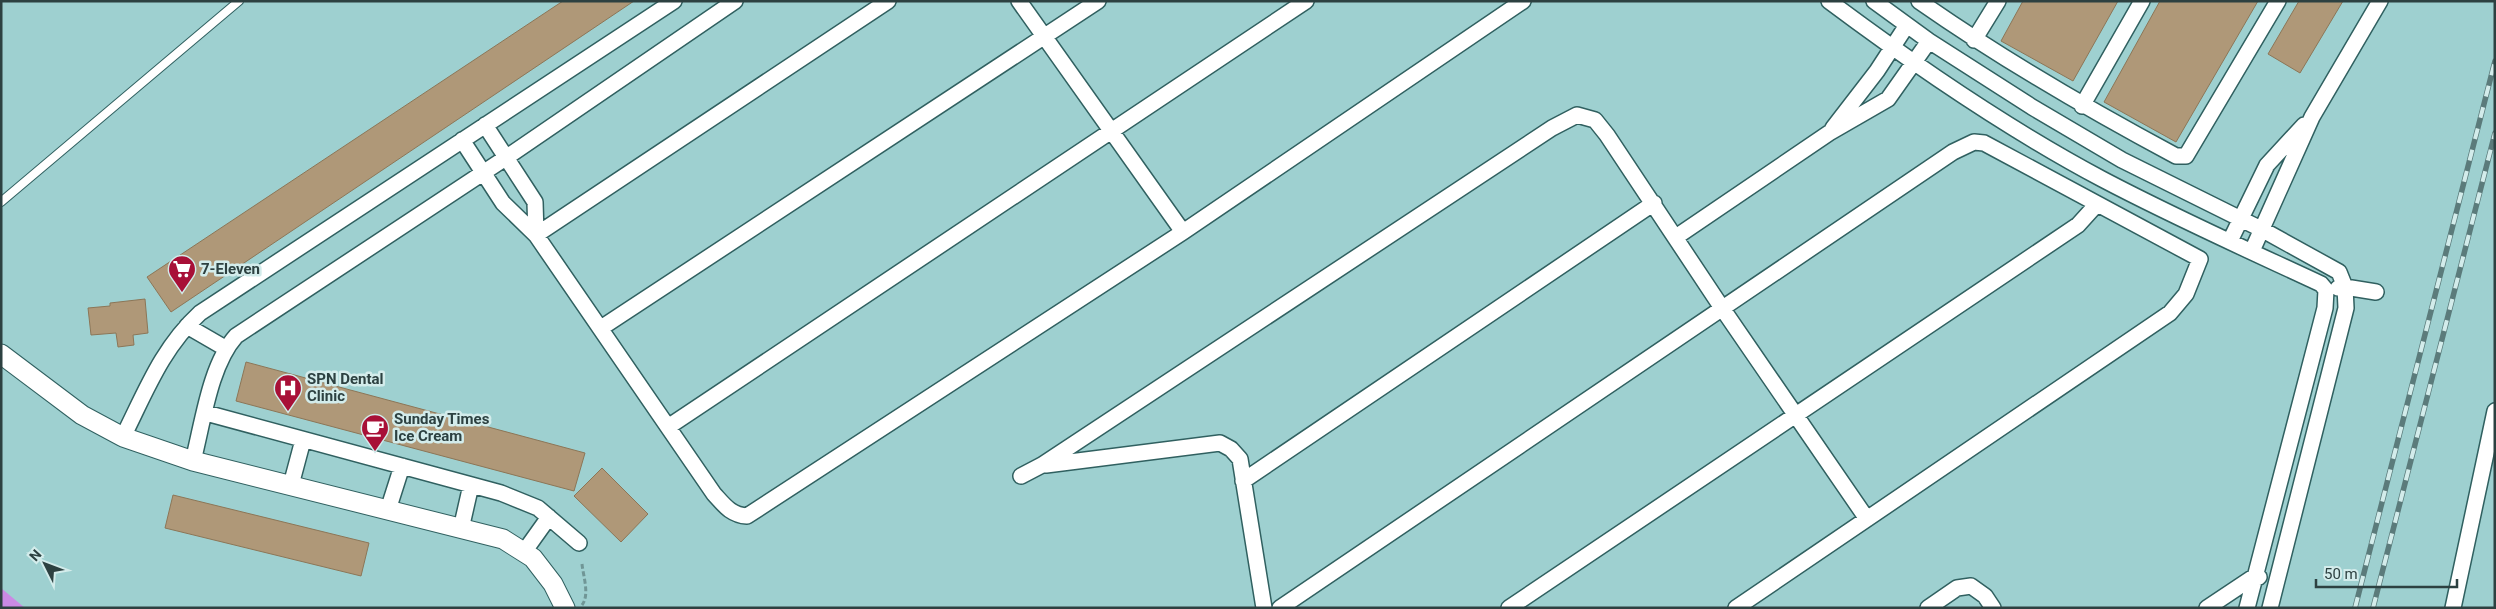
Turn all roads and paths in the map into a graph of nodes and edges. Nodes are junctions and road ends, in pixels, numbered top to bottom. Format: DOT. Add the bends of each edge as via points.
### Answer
graph roads {
  1 [pos="238,1"];
  2 [pos="674,1"];
  3 [pos="735,1"];
  4 [pos="888,1"];
  5 [pos="1019,1"];
  6 [pos="1098,1"];
  7 [pos="1306,1"];
  8 [pos="1523,1"];
  9 [pos="1829,1"];
  10 [pos="1874,1"];
  11 [pos="1919,1"];
  12 [pos="1998,1"];
  13 [pos="2142,1"];
  14 [pos="2278,1"];
  15 [pos="2380,1"];
  16 [pos="1907,25"];
  17 [pos="1044,39"];
  18 [pos="1974,40"];
  19 [pos="1929,41"];
  20 [pos="1892,48"];
  21 [pos="1912,64"];
  22 [pos="2082,106"];
  23 [pos="2312,117"];
  24 [pos="485,125"];
  25 [pos="1110,133"];
  26 [pos="1829,133"];
  27 [pos="462,140"];
  28 [pos="508,157"];
  29 [pos="484,173"];
  30 [pos="1,202"];
  31 [pos="1654,204"];
  32 [pos="2097,204"];
  33 [pos="2241,219"];
  34 [pos="2263,230"];
  35 [pos="1183,232"];
  36 [pos="536,235"];
  37 [pos="1676,237"];
  38 [pos="2230,241"];
  39 [pos="2252,251"];
  40 [pos="2345,287"];
  41 [pos="2326,290"];
  42 [pos="2376,292"];
  43 [pos="1722,308"];
  44 [pos="187,326"];
  45 [pos="601,328"];
  46 [pos="225,348"];
  47 [pos="1,354"];
  48 [pos="2495,411"];
  49 [pos="206,413"];
  50 [pos="1795,414"];
  51 [pos="668,427"];
  52 [pos="123,437"];
  53 [pos="303,440"];
  54 [pos="193,461"];
  55 [pos="402,466"];
  56 [pos="1042,466"];
  57 [pos="1021,476"];
  58 [pos="1243,481"];
  59 [pos="290,485"];
  60 [pos="471,485"];
  61 [pos="388,510"];
  62 [pos="549,517"];
  63 [pos="1867,519"];
  64 [pos="461,528"];
  65 [pos="579,543"];
  66 [pos="524,552"];
  67 [pos="582,564"];
  68 [pos="2255,576"];
  69 [pos="2277,580"];
  70 [pos="565,608"];
  71 [pos="580,608"];
  72 [pos="1264,608"];
  73 [pos="1280,608"];
  74 [pos="1509,608"];
  75 [pos="1736,608"];
  76 [pos="1928,608"];
  77 [pos="1993,608"];
  78 [pos="2208,608"];
  79 [pos="2247,608"];
  80 [pos="2270,608"];
  81 [pos="2452,608"];
  1 -- 30 [label="lane"];
  2 -- 24 [label="street"];
  3 -- 28 [label="street"];
  4 -- 36 [label="street"];
  5 -- 17 [label="street"];
  6 -- 17 [label="street"];
  7 -- 25 [label="street"];
  8 -- 35 [label="street"];
  9 -- 20 [label="street"];
  10 -- 16 [label="street"];
  11 -- 18 [label="street"];
  12 -- 18 [label="street"];
  13 -- 22 [label="street"];
  14 -- 22 [label="street" via="2186,156 2176,156"];
  15 -- 23 [label="street"];
  16 -- 19 [label="street"];
  16 -- 20 [label="street"];
  17 -- 25 [label="street"];
  17 -- 45 [label="street"];
  18 -- 22 [label="street"];
  19 -- 21 [label="street"];
  19 -- 33 [label="street" via="2122,160"];
  20 -- 21 [label="street"];
  20 -- 26 [label="street"];
  21 -- 26 [label="street" via="1888,99"];
  21 -- 38 [label="street" via="2058,154"];
  23 -- 33 [label="street" via="2267,165"];
  23 -- 34 [label="street"];
  24 -- 27 [label="street"];
  24 -- 28 [label="street"];
  25 -- 35 [label="street"];
  25 -- 51 [label="street"];
  26 -- 37 [label="street"];
  27 -- 29 [label="street"];
  27 -- 44 [label="street" via="200,313"];
  28 -- 29 [label="street"];
  28 -- 36 [label="street" via="535,202"];
  29 -- 36 [label="street" via="503,203"];
  29 -- 46 [label="street" via="249,326"];
  31 -- 37 [label="street"];
  31 -- 56 [label="street" via="1594,120 1577,115 1552,128"];
  31 -- 58 [label="street"];
  32 -- 43 [label="street" via="1984,143 1974,142 1953,152"];
  32 -- 50 [label="street" via="2078,225"];
  32 -- 63 [label="street" via="2200,259 2186,294 2170,313"];
  33 -- 34 [label="street"];
  33 -- 38 [label="street"];
  34 -- 39 [label="street"];
  34 -- 40 [label="street" via="2339,272"];
  35 -- 51 [label="street" via="747,516 736,515 714,494"];
  36 -- 45 [label="street"];
  37 -- 43 [label="street"];
  38 -- 39 [label="street"];
  39 -- 41 [label="street" via="2321,284"];
  40 -- 41 [label="street"];
  40 -- 42 [label="street"];
  40 -- 69 [label="street" via="2346,308"];
  41 -- 68 [label="street" via="2325,308"];
  43 -- 50 [label="street"];
  43 -- 73 [label="street"];
  44 -- 46 [label="street"];
  44 -- 52 [label="street" via="163,355"];
  45 -- 51 [label="street"];
  46 -- 49 [label="street"];
  47 -- 52 [label="street" via="82,415"];
  48 -- 81 [label="street"];
  49 -- 53 [label="street"];
  49 -- 54 [label="street"];
  50 -- 63 [label="street"];
  50 -- 74 [label="street"];
  52 -- 54 [label="street"];
  53 -- 55 [label="street"];
  53 -- 59 [label="street"];
  54 -- 59 [label="street"];
  55 -- 60 [label="street"];
  55 -- 61 [label="street"];
  56 -- 57 [label="street"];
  56 -- 58 [label="street" via="1220,443 1240,459"];
  58 -- 72 [label="street"];
  59 -- 61 [label="street"];
  60 -- 62 [label="street" via="538,508"];
  60 -- 64 [label="street"];
  61 -- 64 [label="street"];
  62 -- 65 [label="street"];
  62 -- 66 [label="street"];
  63 -- 75 [label="street"];
  64 -- 66 [label="street" via="503,539"];
  66 -- 70 [label="street" via="533,558 553,584"];
  67 -- 71 [label="path" via="585,601"];
  68 -- 69 [label="street"];
  68 -- 78 [label="street"];
  68 -- 79 [label="street"];
  69 -- 80 [label="street"];
  76 -- 77 [label="street" via="1957,588 1971,586 1985,596"];
}
